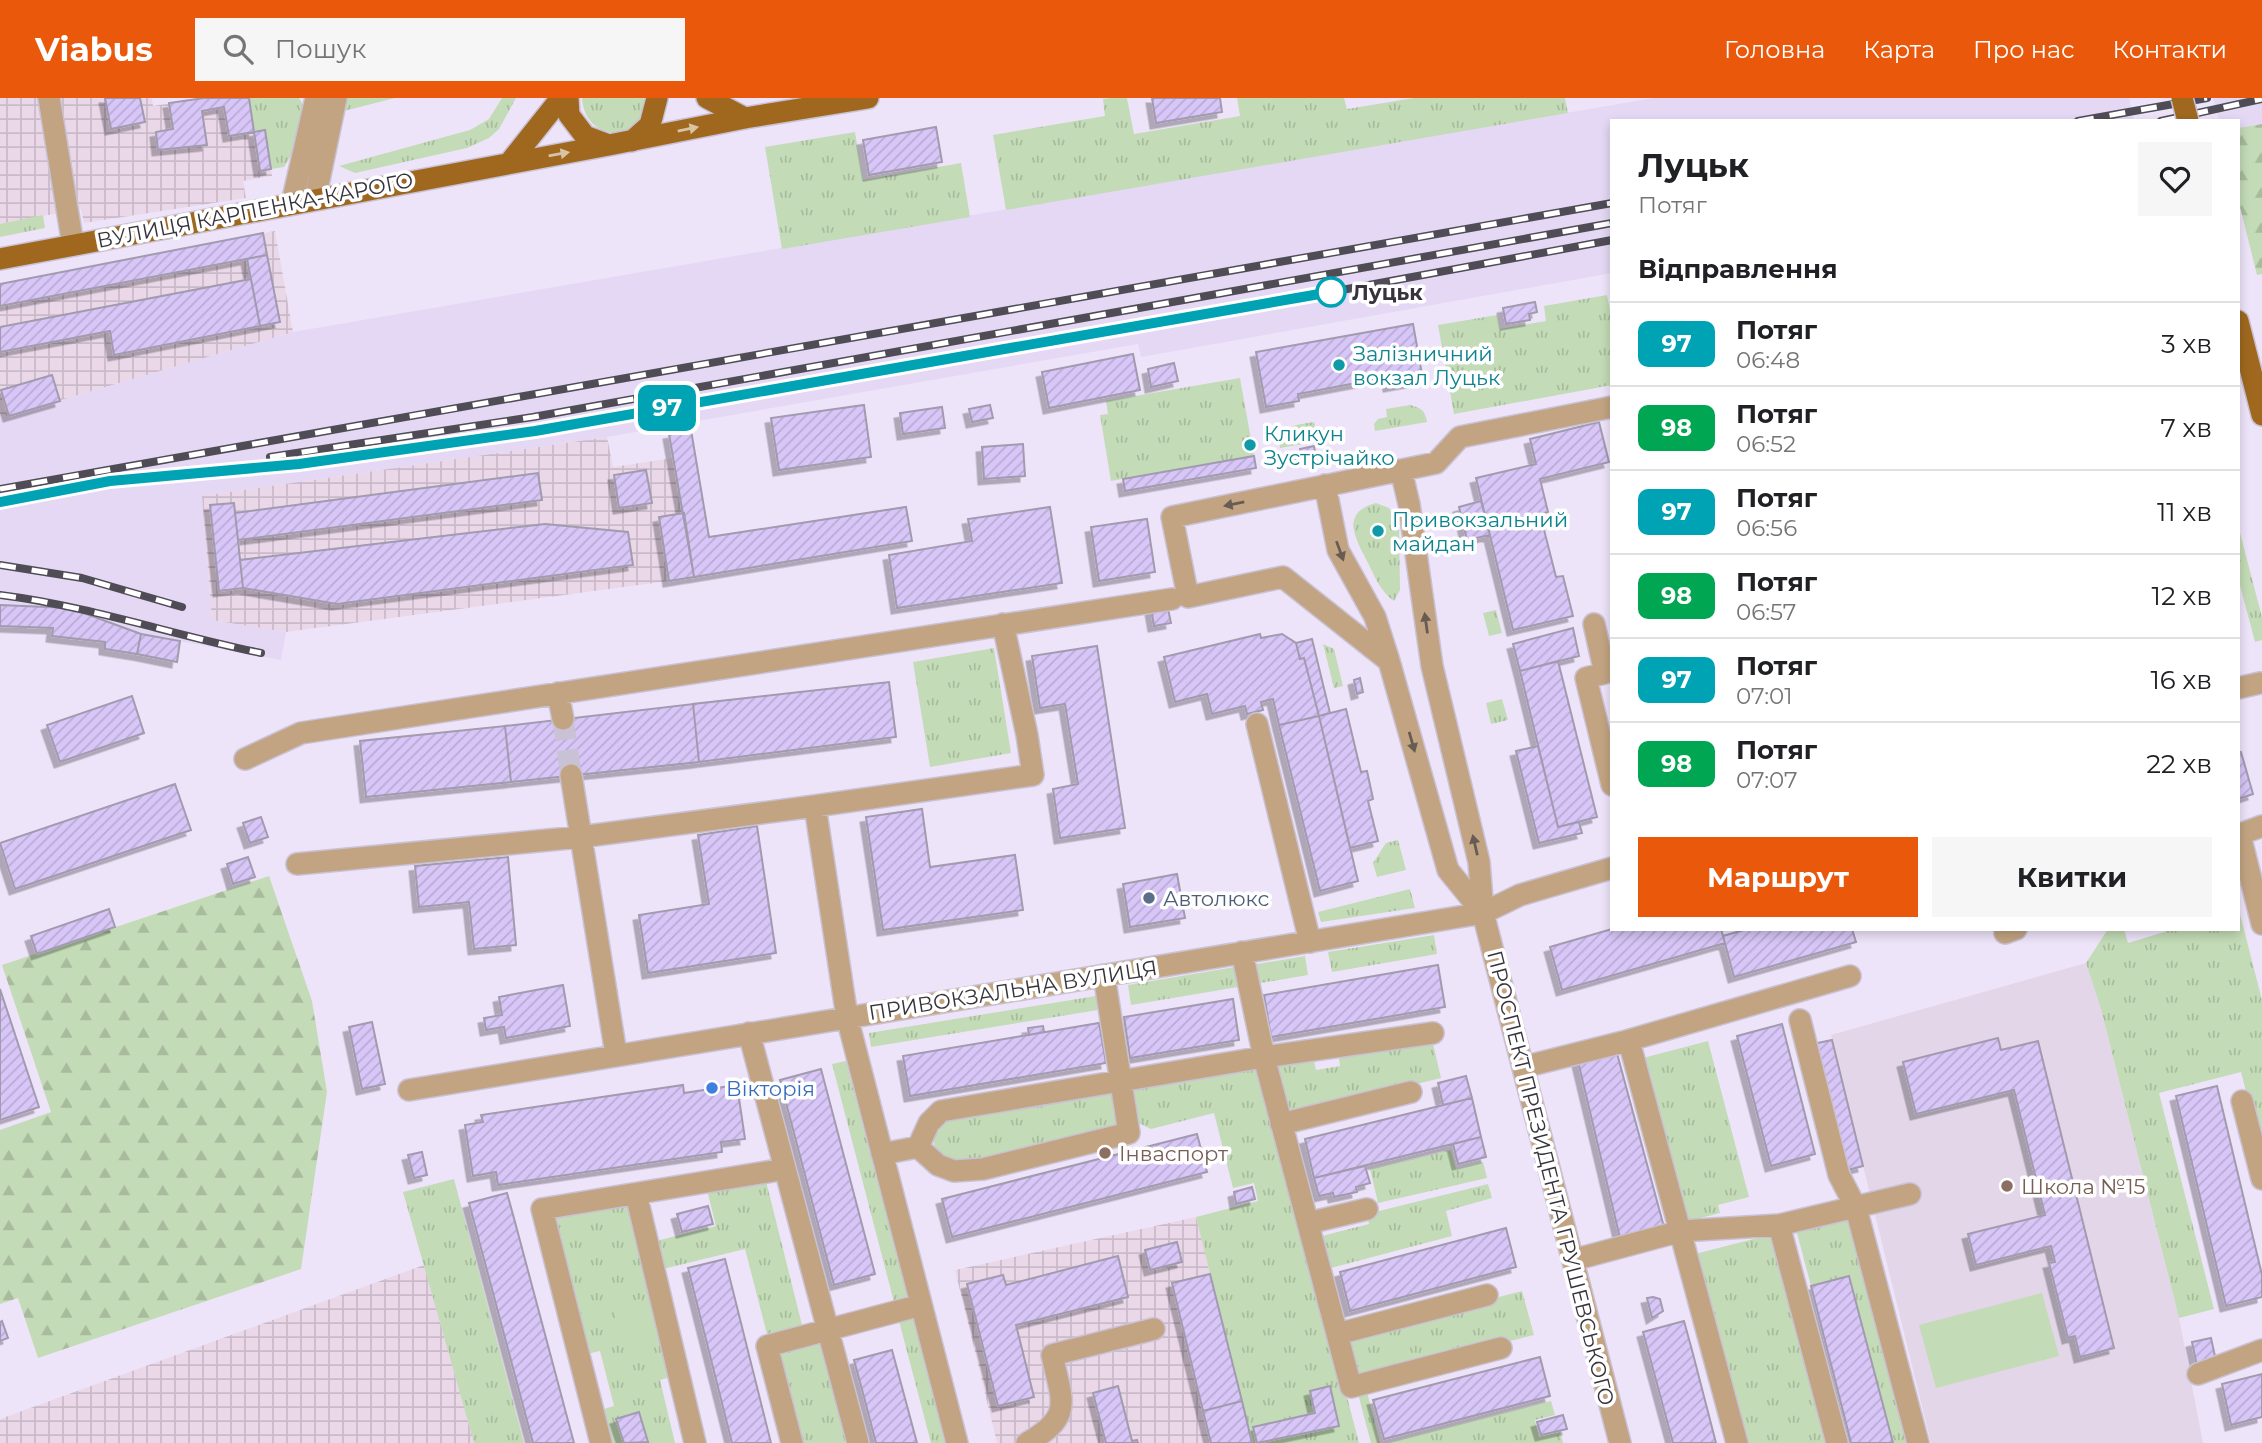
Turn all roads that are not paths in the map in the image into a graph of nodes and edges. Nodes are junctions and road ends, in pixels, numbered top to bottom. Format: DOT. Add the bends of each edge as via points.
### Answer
graph roads {
  1 [pos="49,98"];
  2 [pos="316,98"];
  3 [pos="336,98"];
  4 [pos="561,98"];
  5 [pos="568,98"];
  6 [pos="657,98"];
  7 [pos="707,98"];
  8 [pos="869,98"];
  9 [pos="2182,98"];
  10 [pos="745,118"];
  11 [pos="2187,119"];
  12 [pos="327,141"];
  13 [pos="632,141"];
  14 [pos="306,144"];
  15 [pos="609,145"];
  16 [pos="510,162"];
  17 [pos="315,199"];
  18 [pos="292,203"];
  19 [pos="73,245"];
  20 [pos="0,258"];
  21 [pos="2240,329"];
  22 [pos="1610,407"];
  23 [pos="2262,415"];
  24 [pos="1401,470"];
  25 [pos="1325,485"];
  26 [pos="1172,599"];
  27 [pos="1003,624"];
  28 [pos="1594,624"];
  29 [pos="1389,661"];
  30 [pos="558,693"];
  31 [pos="563,719"];
  32 [pos="1257,724"];
  33 [pos="1608,756"];
  34 [pos="245,759"];
  35 [pos="571,775"];
  36 [pos="815,806"];
  37 [pos="2262,826"];
  38 [pos="2240,834"];
  39 [pos="580,837"];
  40 [pos="2240,839"];
  41 [pos="298,864"];
  42 [pos="1610,869"];
  43 [pos="1483,913"];
  44 [pos="2262,924"];
  45 [pos="1310,942"];
  46 [pos="1242,953"];
  47 [pos="1104,975"];
  48 [pos="1850,976"];
  49 [pos="846,1017"];
  50 [pos="1800,1020"];
  51 [pos="749,1033"];
  52 [pos="1433,1033"];
  53 [pos="1629,1041"];
  54 [pos="616,1054"];
  55 [pos="1264,1057"];
  56 [pos="1523,1067"];
  57 [pos="1120,1080"];
  58 [pos="409,1090"];
  59 [pos="1411,1092"];
  60 [pos="2242,1101"];
  61 [pos="1281,1124"];
  62 [pos="918,1147"];
  63 [pos="882,1154"];
  64 [pos="785,1169"];
  65 [pos="2262,1179"];
  66 [pos="636,1194"];
  67 [pos="1910,1194"];
  68 [pos="1856,1208"];
  69 [pos="1367,1209"];
  70 [pos="1308,1223"];
  71 [pos="1779,1225"];
  72 [pos="1681,1231"];
  73 [pos="1573,1260"];
  74 [pos="1487,1295"];
  75 [pos="921,1305"];
  76 [pos="828,1329"];
  77 [pos="1154,1329"];
  78 [pos="1337,1334"];
  79 [pos="1500,1348"];
  80 [pos="2262,1350"];
  81 [pos="2198,1374"];
  82 [pos="601,1443"];
  83 [pos="695,1443"];
  84 [pos="792,1443"];
  85 [pos="858,1443"];
  86 [pos="957,1443"];
  87 [pos="1027,1443"];
  88 [pos="1620,1443"];
  89 [pos="1737,1443"];
  90 [pos="1837,1443"];
  91 [pos="1917,1443"];
  1 -- 19 [label="street"];
  2 -- 14 [label="street"];
  3 -- 12 [label="street"];
  4 -- 16 [label="main road"];
  5 -- 15 [label="main road" via="569,115 585,136"];
  6 -- 13 [label="main road" via="650,125"];
  7 -- 10 [label="main road"];
  8 -- 10 [label="main road"];
  9 -- 11 [label="main road, bridge"];
  13 -- 10 [label="main road, ВУЛИЦЯ КАРПЕНКА-КАРОГО, one-way"];
  12 -- 14 [label="street"];
  12 -- 17 [label="street"];
  13 -- 15 [label="main road, ВУЛИЦЯ КАРПЕНКА-КАРОГО"];
  14 -- 18 [label="street"];
  16 -- 15 [label="main road, ВУЛИЦЯ КАРПЕНКА-КАРОГО, one-way"];
  16 -- 17 [label="main road, ВУЛИЦЯ КАРПЕНКА-КАРОГО"];
  17 -- 18 [label="main road, ВУЛИЦЯ КАРПЕНКА-КАРОГО"];
  18 -- 19 [label="main road, ВУЛИЦЯ КАРПЕНКА-КАРОГО"];
  19 -- 20 [label="main road, ВУЛИЦЯ КАРПЕНКА-КАРОГО"];
  21 -- 23 [label="main road"];
  22 -- 24 [label="street" via="1460,437 1436,463"];
  24 -- 25 [label="street"];
  43 -- 24 [label="street, one-way" via="1479,862 1432,666"];
  25 -- 29 [label="street, one-way" via="1338,550 1375,617"];
  25 -- 29 [label="street, one-way" via="1172,517 1188,597 1283,577"];
  26 -- 27 [label="street"];
  27 -- 30 [label="street"];
  27 -- 36 [label="street" via="1033,775"];
  28 -- 33 [label="street" via="1605,673 1586,678"];
  29 -- 43 [label="street, one-way" via="1448,870"];
  30 -- 31 [label="street"];
  30 -- 34 [label="street" via="302,733"];
  32 -- 45 [label="street"];
  35 -- 39 [label="street"];
  36 -- 39 [label="street"];
  36 -- 49 [label="street"];
  37 -- 38 [label="street"];
  39 -- 41 [label="street"];
  39 -- 54 [label="street"];
  40 -- 44 [label="street"];
  42 -- 43 [label="street, ПРИВОКЗАЛЬНА ВУЛИЦЯ" via="1520,895"];
  43 -- 45 [label="street, ПРИВОКЗАЛЬНА ВУЛИЦЯ"];
  43 -- 56 [label="street, ПРОСПЕКТ ПРЕЗИДЕНТА ГРУШЕВСЬКОГО"];
  45 -- 46 [label="street, ПРИВОКЗАЛЬНА ВУЛИЦЯ"];
  46 -- 47 [label="street, ПРИВОКЗАЛЬНА ВУЛИЦЯ"];
  46 -- 55 [label="street"];
  47 -- 49 [label="street, ПРИВОКЗАЛЬНА ВУЛИЦЯ"];
  47 -- 57 [label="street"];
  48 -- 53 [label="street"];
  49 -- 51 [label="street, ПРИВОКЗАЛЬНА ВУЛИЦЯ"];
  49 -- 63 [label="street"];
  50 -- 68 [label="street" via="1839,1175"];
  51 -- 54 [label="street, ПРИВОКЗАЛЬНА ВУЛИЦЯ"];
  51 -- 64 [label="street"];
  52 -- 55 [label="street"];
  53 -- 56 [label="street"];
  53 -- 72 [label="street"];
  54 -- 58 [label="street, ПРИВОКЗАЛЬНА ВУЛИЦЯ"];
  55 -- 57 [label="street"];
  55 -- 61 [label="street"];
  56 -- 73 [label="street, ПРОСПЕКТ ПРЕЗИДЕНТА ГРУШЕВСЬКОГО"];
  57 -- 62 [label="street" via="941,1111 929,1123"];
  57 -- 62 [label="street" via="1129,1133 984,1169 954,1171 938,1165"];
  59 -- 61 [label="street"];
  60 -- 65 [label="street"];
  61 -- 70 [label="street"];
  62 -- 63 [label="street"];
  63 -- 75 [label="street"];
  64 -- 66 [label="street"];
  64 -- 76 [label="street"];
  66 -- 82 [label="street" via="542,1209"];
  66 -- 83 [label="street"];
  67 -- 68 [label="street"];
  68 -- 71 [label="street"];
  68 -- 91 [label="street"];
  69 -- 70 [label="street"];
  70 -- 78 [label="street"];
  71 -- 72 [label="street"];
  71 -- 90 [label="street"];
  72 -- 73 [label="street"];
  72 -- 89 [label="street"];
  73 -- 88 [label="street, ПРОСПЕКТ ПРЕЗИДЕНТА ГРУШЕВСЬКОГО"];
  74 -- 78 [label="street"];
  75 -- 76 [label="street"];
  75 -- 86 [label="street"];
  76 -- 84 [label="street" via="767,1346"];
  76 -- 85 [label="street"];
  77 -- 87 [label="street" via="1052,1355 1063,1404 1048,1431"];
  78 -- 79 [label="street" via="1351,1387"];
  80 -- 81 [label="street"];
}
